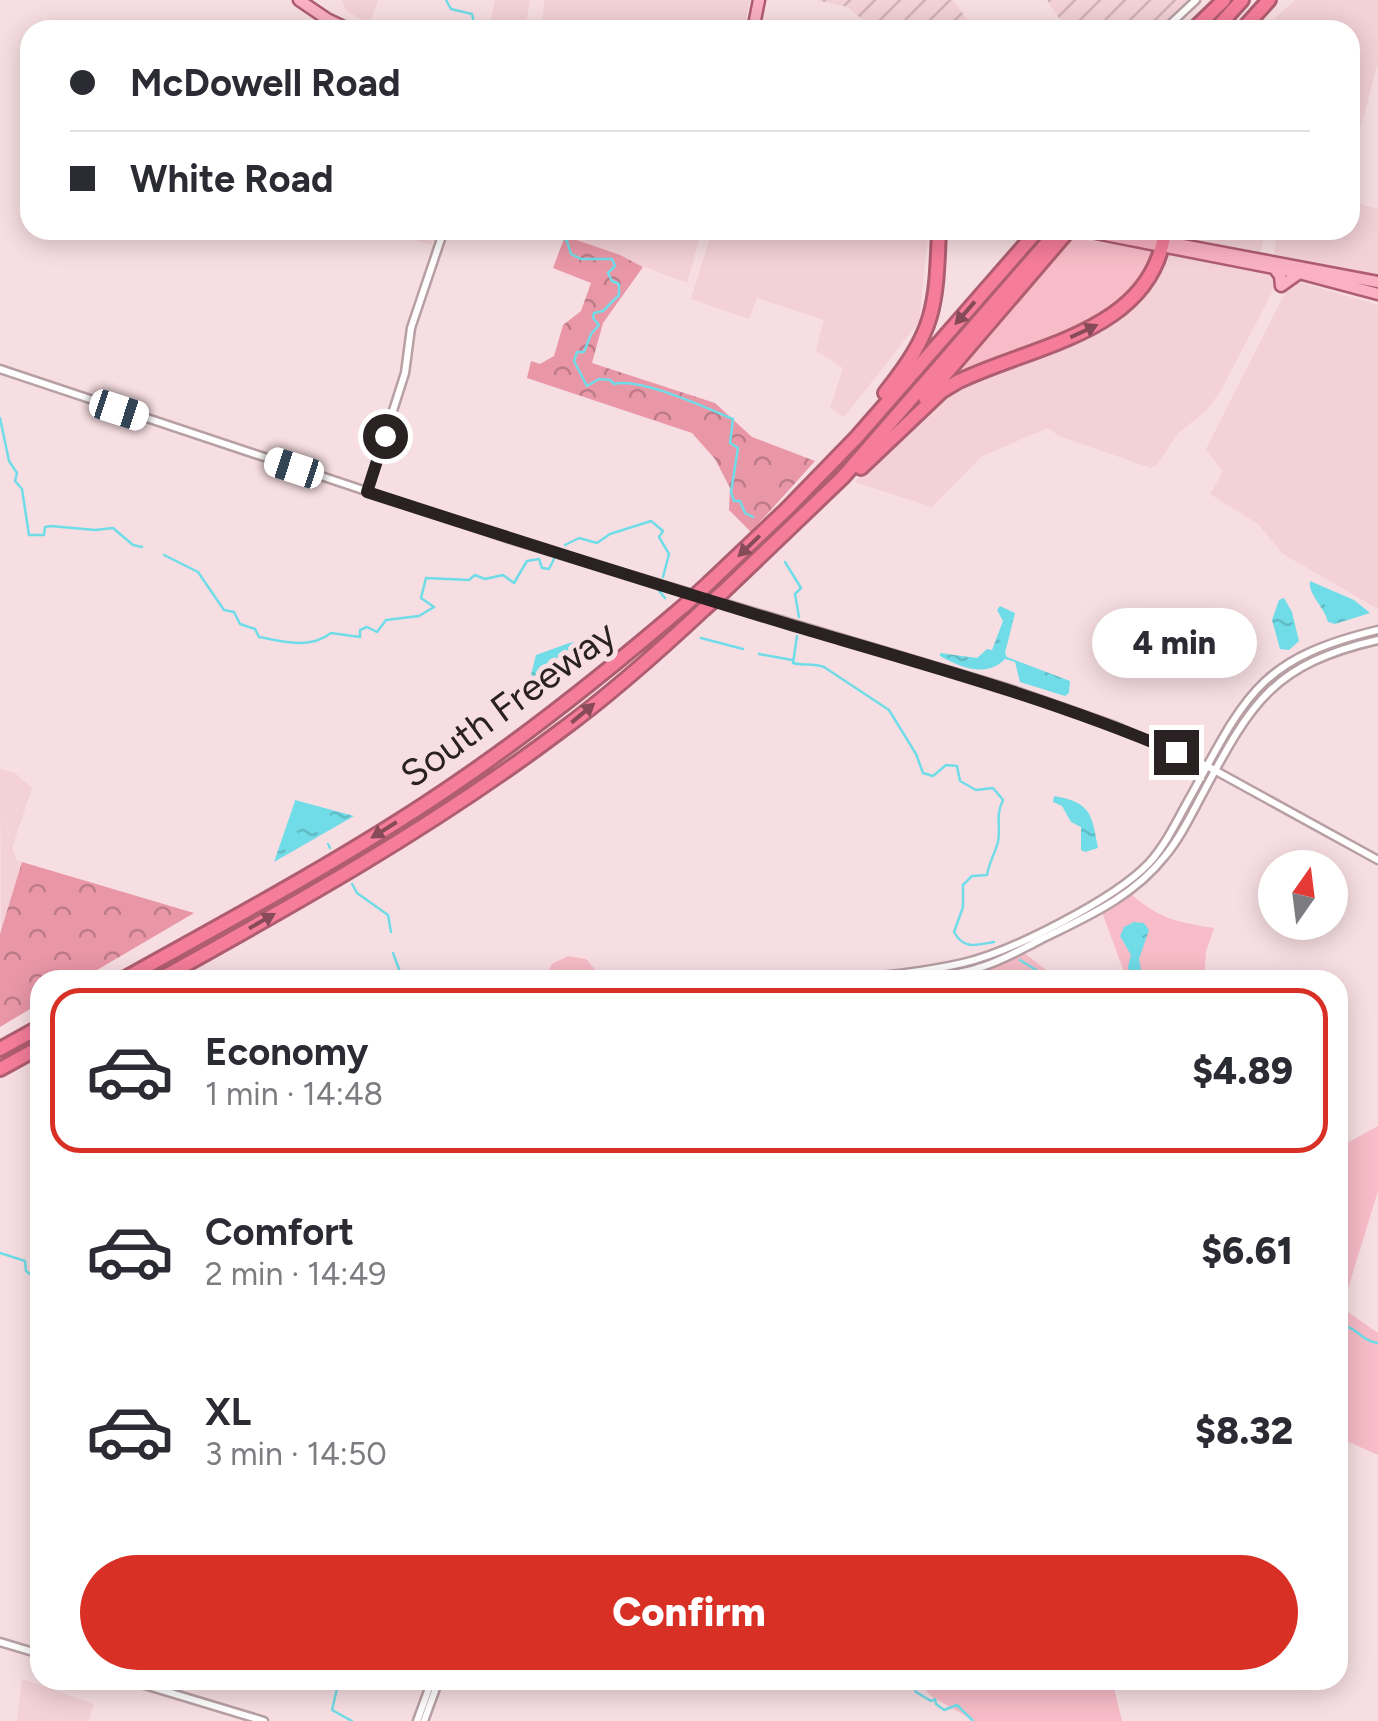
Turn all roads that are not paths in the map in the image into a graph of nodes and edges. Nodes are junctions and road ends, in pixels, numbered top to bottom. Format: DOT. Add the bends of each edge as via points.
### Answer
graph roads {
  1 [pos="299,0"];
  2 [pos="1196,0"];
  3 [pos="1224,0"];
  4 [pos="1242,0"];
  5 [pos="1260,0"];
  6 [pos="1271,0"];
  7 [pos="329,20"];
  8 [pos="1175,20"];
  9 [pos="1203,20"];
  10 [pos="1224,20"];
  11 [pos="1242,20"];
  12 [pos="1254,20"];
  13 [pos="441,240"];
  14 [pos="939,240"];
  15 [pos="1029,240"];
  16 [pos="1049,240"];
  17 [pos="1060,240"];
  18 [pos="1133,240"];
  19 [pos="1164,240"];
  20 [pos="1163,246"];
  21 [pos="1270,264"];
  22 [pos="1376,289"];
  23 [pos="0,369"];
  24 [pos="857,437"];
  25 [pos="888,442"];
  26 [pos="367,492"];
  27 [pos="798,523"];
  28 [pos="1378,630"];
  29 [pos="1378,640"];
  30 [pos="1211,768"];
  31 [pos="1378,860"];
  32 [pos="140,970"];
  33 [pos="176,970"];
  34 [pos="908,970"];
  35 [pos="969,970"];
  36 [pos="30,1032"];
  37 [pos="0,1049"];
  38 [pos="30,1053"];
  39 [pos="0,1070"];
  40 [pos="0,1642"];
  41 [pos="30,1651"];
  42 [pos="161,1690"];
  43 [pos="431,1690"];
  44 [pos="264,1721"];
  45 [pos="420,1721"];
  1 -- 7 [label="main road"];
  2 -- 8 [label="street"];
  3 -- 9 [label="highway"];
  4 -- 10 [label="highway"];
  5 -- 11 [label="highway"];
  6 -- 12 [label="highway"];
  13 -- 26 [label="street"];
  14 -- 24 [label="highway" via="925,336"];
  15 -- 24 [label="highway, South Freeway, one-way"];
  16 -- 27 [label="highway, South Freeway"];
  17 -- 25 [label="highway"];
  18 -- 20 [label="main road"];
  19 -- 20 [label="highway"];
  20 -- 21 [label="main road"];
  20 -- 21 [label="main road"];
  25 -- 20 [label="highway, one-way" via="957,382 1114,314 1147,279"];
  21 -- 22 [label="main road"];
  21 -- 22 [label="main road" via="1281,286 1299,273"];
  23 -- 26 [label="street"];
  24 -- 32 [label="highway, South Freeway, one-way, bridge" via="685,605 563,706 349,852"];
  25 -- 27 [label="highway"];
  26 -- 30 [label="street" via="1007,688"];
  33 -- 27 [label="highway, South Freeway, one-way, bridge" via="505,772"];
  28 -- 30 [label="street" via="1319,646 1273,674 1239,709"];
  29 -- 30 [label="street" via="1322,655 1278,682"];
  30 -- 31 [label="street"];
  30 -- 34 [label="street" via="1160,850 1105,898 975,960"];
  30 -- 35 [label="street" via="1171,848 1133,890"];
  36 -- 37 [label="highway"];
  38 -- 39 [label="highway"];
  40 -- 41 [label="street"];
  42 -- 44 [label="street"];
  43 -- 45 [label="street"];
}
